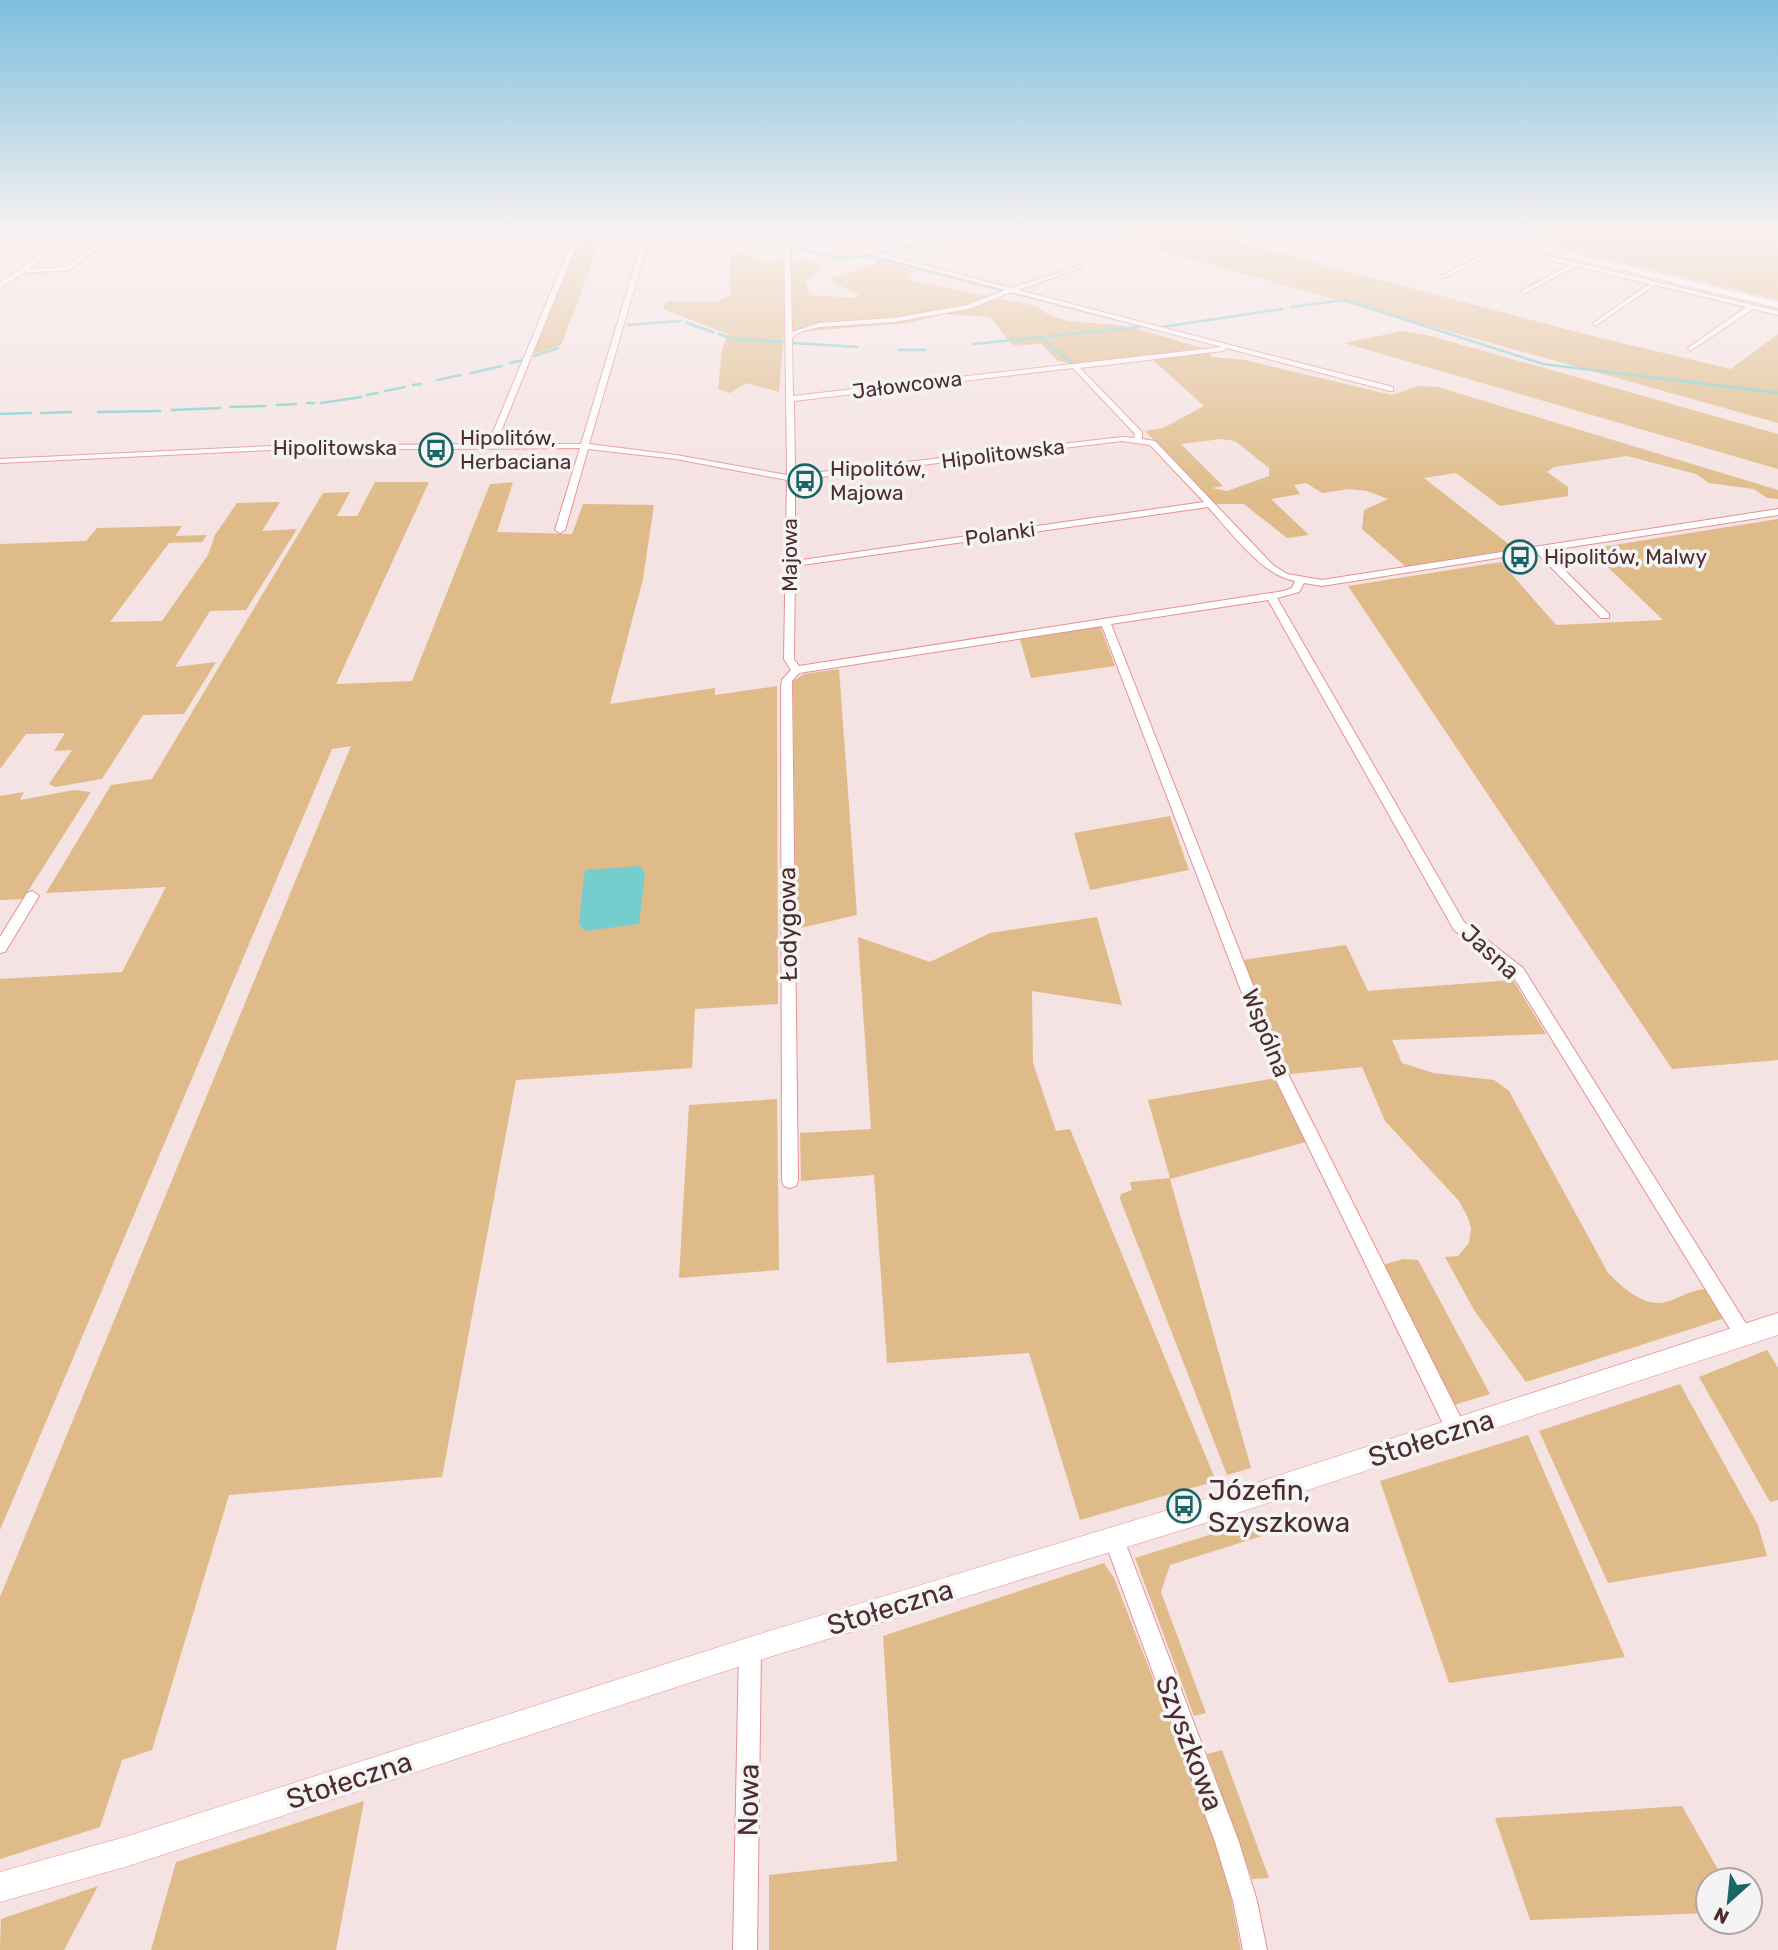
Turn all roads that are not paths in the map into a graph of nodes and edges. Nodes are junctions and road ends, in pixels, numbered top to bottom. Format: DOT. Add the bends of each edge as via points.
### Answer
graph roads {
  1 [pos="543,319"];
  2 [pos="622,319"];
  3 [pos="788,319"];
  4 [pos="900,319"];
  5 [pos="1121,319"];
  6 [pos="1602,319"];
  7 [pos="1734,319"];
  8 [pos="1595,324"];
  9 [pos="788,338"];
  10 [pos="1232,348"];
  11 [pos="1690,349"];
  12 [pos="1075,366"];
  13 [pos="1390,389"];
  14 [pos="789,399"];
  15 [pos="1138,439"];
  16 [pos="491,446"];
  17 [pos="584,446"];
  18 [pos="0,461"];
  19 [pos="791,478"];
  20 [pos="1210,504"];
  21 [pos="1778,512"];
  22 [pos="559,530"];
  23 [pos="1539,550"];
  24 [pos="791,564"];
  25 [pos="1300,580"];
  26 [pos="1271,596"];
  27 [pos="1605,616"];
  28 [pos="1105,621"];
  29 [pos="796,670"];
  30 [pos="32,896"];
  31 [pos="0,948"];
  32 [pos="790,1181"];
  33 [pos="1778,1324"];
  34 [pos="1744,1336"];
  35 [pos="1457,1431"];
  36 [pos="1114,1539"];
  37 [pos="750,1650"];
  38 [pos="0,1887"];
  39 [pos="746,1950"];
  40 [pos="1255,1950"];
  1 -- 16 [label="street"];
  2 -- 17 [label="street"];
  3 -- 9 [label="street, Majowa"];
  4 -- 9 [label="street" via="819,325"];
  5 -- 10 [label="street"];
  6 -- 8 [label="street"];
  7 -- 11 [label="street"];
  9 -- 14 [label="street, Majowa"];
  10 -- 12 [label="street, Jałowcowa"];
  10 -- 13 [label="street"];
  12 -- 14 [label="street, Jałowcowa"];
  12 -- 15 [label="street" via="1139,434"];
  14 -- 19 [label="street, Majowa"];
  15 -- 19 [label="street, Hipolitowska"];
  15 -- 20 [label="street" via="1152,443"];
  16 -- 17 [label="street, Hipolitowska"];
  16 -- 18 [label="street, Hipolitowska" via="272,448"];
  17 -- 19 [label="street, Hipolitowska"];
  17 -- 22 [label="street"];
  19 -- 24 [label="street, Majowa"];
  20 -- 24 [label="street, Polanki"];
  20 -- 25 [label="street" via="1270,567"];
  21 -- 23 [label="street"];
  23 -- 25 [label="street" via="1338,583"];
  23 -- 27 [label="street"];
  24 -- 29 [label="street, Majowa" via="789,660"];
  25 -- 26 [label="street" via="1291,593"];
  26 -- 28 [label="street"];
  26 -- 34 [label="street, Jasna" via="1459,926 1518,972"];
  28 -- 29 [label="street"];
  28 -- 35 [label="street, Wspólna" via="1280,1072"];
  29 -- 32 [label="street, Łodygowa" via="786,688"];
  30 -- 31 [label="street"];
  33 -- 34 [label="street, Stołeczna"];
  34 -- 35 [label="street, Stołeczna"];
  35 -- 36 [label="street, Stołeczna"];
  36 -- 37 [label="street, Stołeczna"];
  36 -- 40 [label="street, Szyszkowa" via="1227,1842"];
  37 -- 38 [label="street, Stołeczna" via="125,1852"];
  37 -- 39 [label="street, Nowa"];
}
